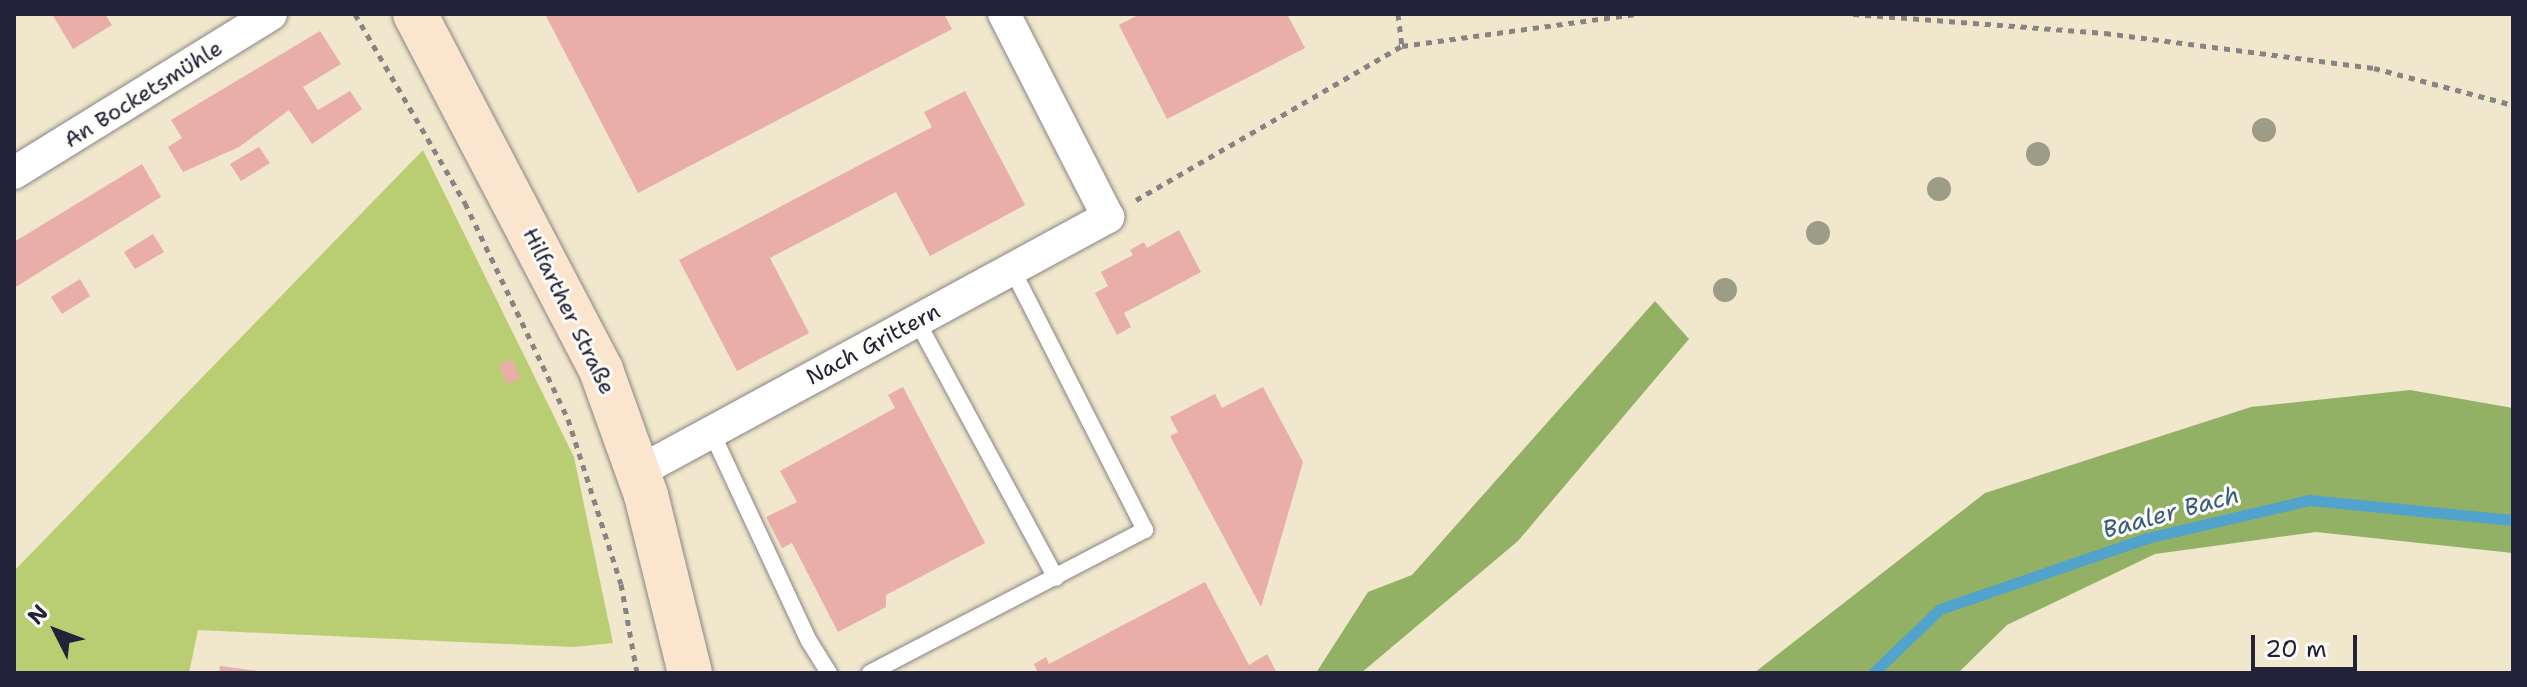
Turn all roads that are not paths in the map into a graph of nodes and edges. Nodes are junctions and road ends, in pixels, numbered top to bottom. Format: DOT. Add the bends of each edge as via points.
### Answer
graph roads {
  1 [pos="271,14"];
  2 [pos="415,14"];
  3 [pos="1004,14"];
  4 [pos="14,173"];
  5 [pos="1012,269"];
  6 [pos="917,321"];
  7 [pos="711,431"];
  8 [pos="638,472"];
  9 [pos="1056,578"];
  10 [pos="690,673"];
  11 [pos="829,673"];
  12 [pos="870,673"];
  1 -- 4 [label="street, An Bocketsmühle"];
  2 -- 8 [label="main road, Hilfarther Straße" via="601,370"];
  3 -- 5 [label="street, Nach Grittern" via="1108,217"];
  5 -- 6 [label="street, Nach Grittern"];
  5 -- 9 [label="lane" via="1145,530"];
  6 -- 7 [label="street, Nach Grittern"];
  6 -- 9 [label="lane"];
  7 -- 8 [label="street, Nach Grittern"];
  7 -- 11 [label="lane"];
  8 -- 10 [label="main road, Hilfarther Straße"];
  9 -- 12 [label="lane"];
}
